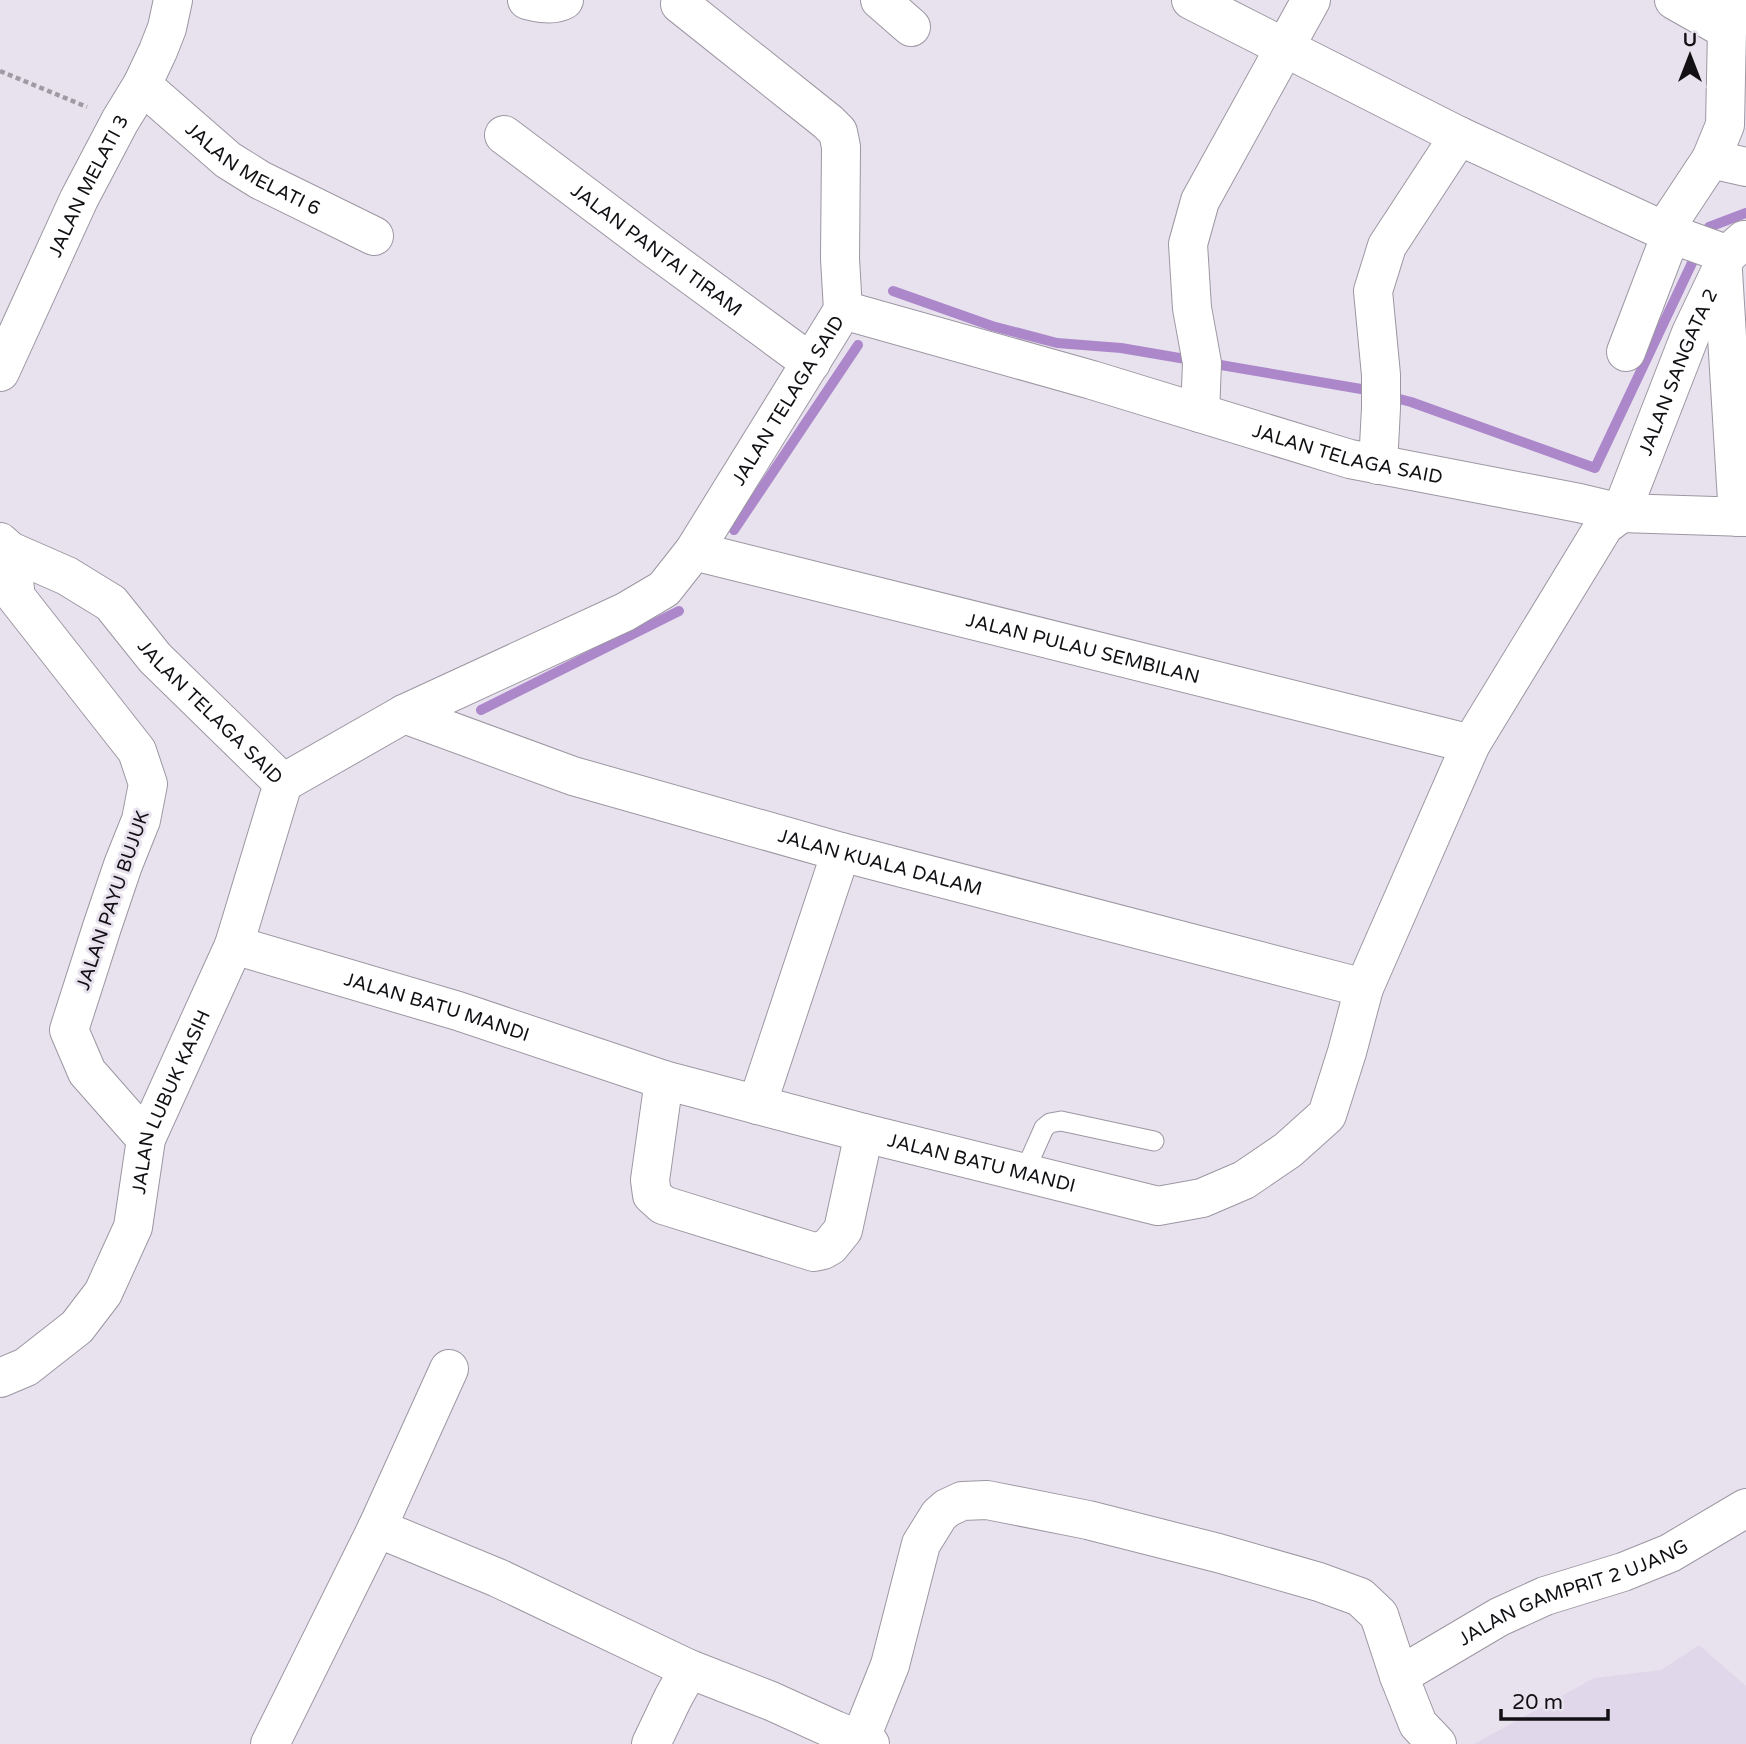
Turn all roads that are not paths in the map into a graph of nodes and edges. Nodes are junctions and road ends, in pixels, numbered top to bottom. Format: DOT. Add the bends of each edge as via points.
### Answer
graph roads {
  1 [pos="173,0"];
  2 [pos="880,0"];
  3 [pos="1191,0"];
  4 [pos="1311,0"];
  5 [pos="1674,0"];
  6 [pos="680,4"];
  7 [pos="1730,15"];
  8 [pos="911,27"];
  9 [pos="1284,47"];
  10 [pos="142,85"];
  11 [pos="504,135"];
  12 [pos="1459,136"];
  13 [pos="1728,163"];
  14 [pos="1670,233"];
  15 [pos="374,236"];
  16 [pos="1728,253"];
  17 [pos="843,310"];
  18 [pos="1626,352"];
  19 [pos="811,363"];
  20 [pos="0,372"];
  21 [pos="1199,413"];
  22 [pos="1378,465"];
  23 [pos="1621,513"];
  24 [pos="1742,517"];
  25 [pos="5,547"];
  26 [pos="694,551"];
  27 [pos="8,609"];
  28 [pos="404,714"];
  29 [pos="1471,744"];
  30 [pos="283,783"];
  31 [pos="841,852"];
  32 [pos="234,945"];
  33 [pos="1364,988"];
  34 [pos="664,1080"];
  35 [pos="757,1105"];
  36 [pos="864,1133"];
  37 [pos="146,1139"];
  38 [pos="1154,1141"];
  39 [pos="1024,1173"];
  40 [pos="449,1368"];
  41 [pos="0,1378"];
  42 [pos="1746,1508"];
  43 [pos="377,1528"];
  44 [pos="689,1670"];
  45 [pos="1399,1676"];
  46 [pos="865,1742"];
  47 [pos="270,1744"];
  48 [pos="651,1744"];
  49 [pos="1437,1744"];
  1 -- 10 [label="street, JALAN MELATI 3" via="167,28"];
  2 -- 8 [label="street"];
  3 -- 9 [label="street"];
  4 -- 9 [label="street"];
  5 -- 7 [label="street"];
  6 -- 17 [label="street" via="838,132"];
  7 -- 13 [label="street" via="1725,125"];
  9 -- 12 [label="street"];
  9 -- 21 [label="street" via="1199,201 1188,244 1192,308 1202,357"];
  10 -- 15 [label="street, JALAN MELATI 6" via="249,173"];
  10 -- 20 [label="street, JALAN MELATI 3" via="79,199"];
  11 -- 19 [label="street, JALAN PANTAI TIRAM"];
  12 -- 14 [label="street"];
  12 -- 22 [label="street" via="1387,246 1373,290 1381,392"];
  13 -- 14 [label="street"];
  14 -- 16 [label="street"];
  14 -- 18 [label="street"];
  16 -- 23 [label="street, JALAN SANGATA 2" via="1691,333"];
  16 -- 24 [label="street"];
  17 -- 19 [label="street, JALAN TELAGA SAID"];
  17 -- 21 [label="street, JALAN TELAGA SAID"];
  19 -- 26 [label="street, JALAN TELAGA SAID"];
  21 -- 22 [label="street, JALAN TELAGA SAID"];
  22 -- 23 [label="street, JALAN TELAGA SAID"];
  23 -- 24 [label="street, JALAN TELAGA SAID"];
  23 -- 29 [label="street" via="1604,526"];
  25 -- 27 [label="street, JALAN PAYU BUJUK"];
  25 -- 30 [label="street, JALAN TELAGA SAID" via="111,603 155,658"];
  26 -- 28 [label="street, JALAN TELAGA SAID" via="664,589 625,612"];
  26 -- 29 [label="street, JALAN PULAU SEMBILAN"];
  27 -- 37 [label="street, JALAN PAYU BUJUK" via="137,751 149,784 141,820 69,1030 87,1072"];
  28 -- 30 [label="street, JALAN TELAGA SAID"];
  28 -- 31 [label="street, JALAN KUALA DALAM" via="573,776"];
  29 -- 33 [label="street, JALAN BATU MANDI"];
  30 -- 32 [label="street, JALAN LUBUK KASIH"];
  31 -- 33 [label="street, JALAN KUALA DALAM"];
  31 -- 35 [label="street"];
  32 -- 34 [label="street, JALAN BATU MANDI" via="458,1011"];
  32 -- 37 [label="street, JALAN LUBUK KASIH"];
  33 -- 39 [label="street, JALAN BATU MANDI" via="1326,1115 1288,1150 1244,1180 1202,1198 1158,1206"];
  34 -- 35 [label="street, JALAN BATU MANDI"];
  34 -- 36 [label="street" via="650,1180 652,1195 663,1205 814,1252 830,1246 843,1230"];
  35 -- 36 [label="street, JALAN BATU MANDI"];
  36 -- 39 [label="street, JALAN BATU MANDI"];
  37 -- 41 [label="street, JALAN LUBUK KASIH" via="133,1227 103,1293 77,1327 26,1367"];
  38 -- 39 [label="lane" via="1061,1121 1049,1123"];
  40 -- 43 [label="street"];
  42 -- 45 [label="street, JALAN GAMPRIT 2 UJANG" via="1670,1553 1545,1596 1499,1617"];
  43 -- 44 [label="street" via="498,1578"];
  43 -- 47 [label="street"];
  44 -- 46 [label="street"];
  44 -- 48 [label="street"];
  45 -- 46 [label="street" via="1379,1615 1360,1597 1218,1553 1088,1520 987,1500 962,1501 939,1516 921,1544"];
  45 -- 49 [label="street" via="1418,1724"];
}
